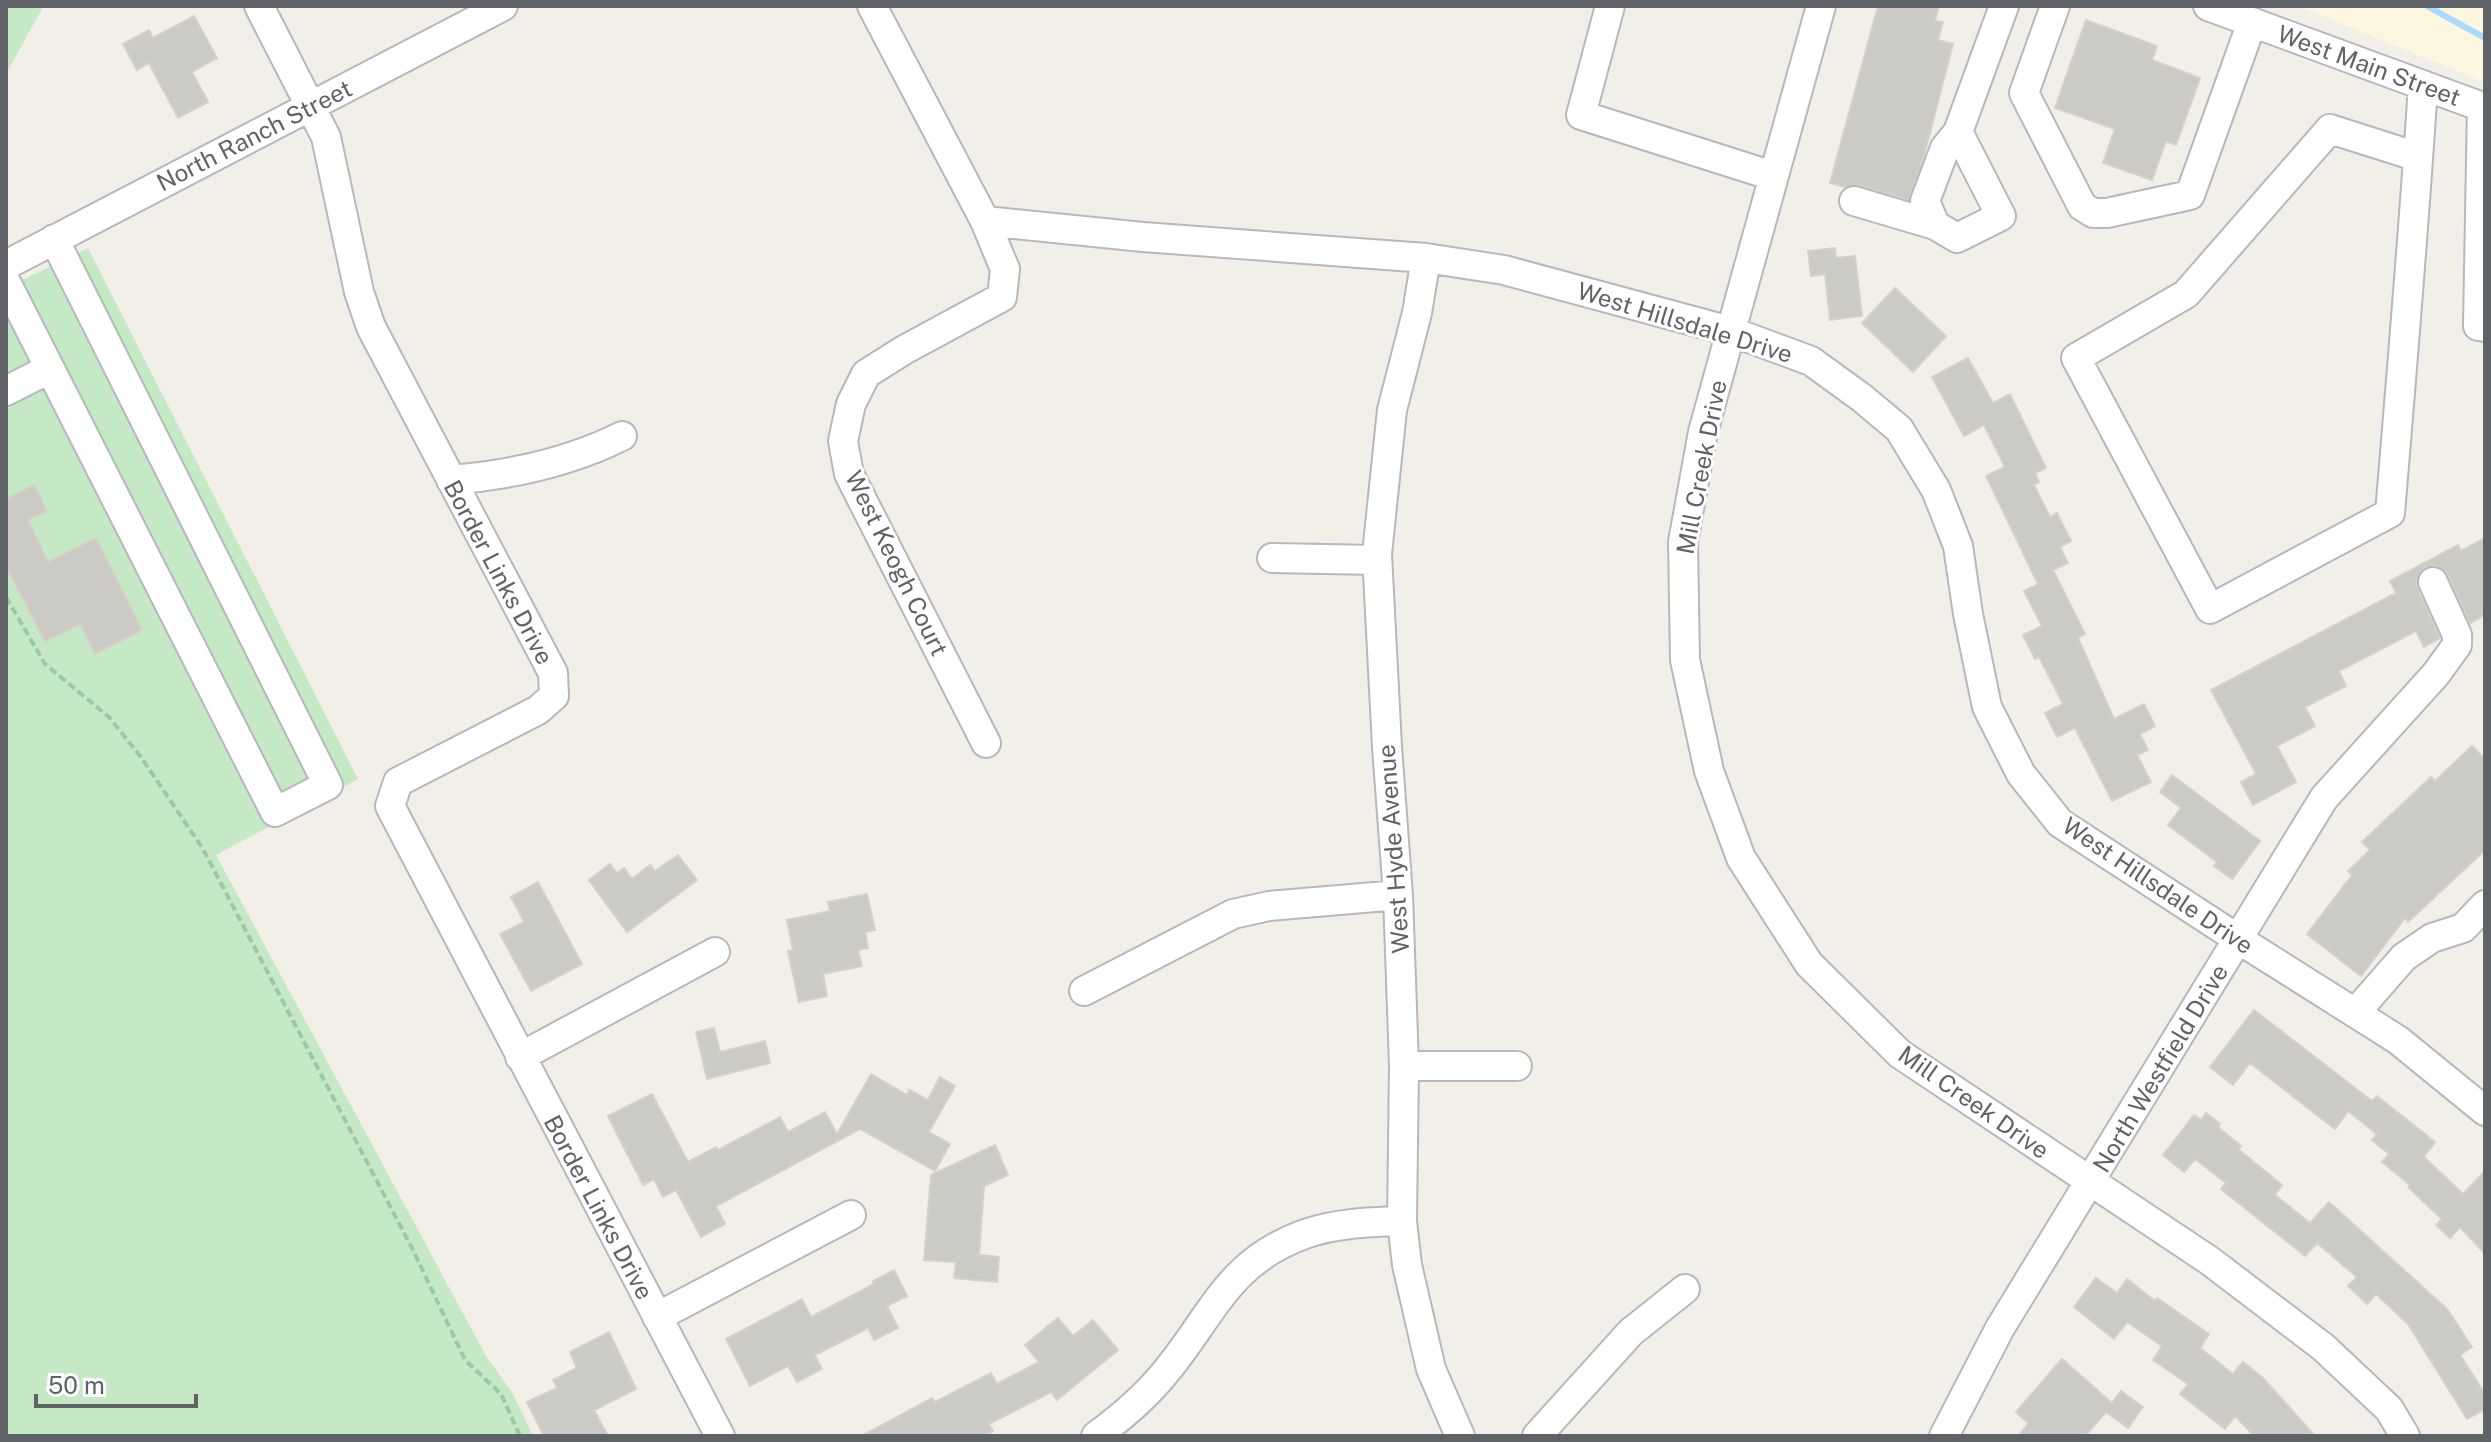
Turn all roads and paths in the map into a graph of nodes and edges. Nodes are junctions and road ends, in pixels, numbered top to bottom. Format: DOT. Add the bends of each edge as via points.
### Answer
graph roads {
  1 [pos="259,6"];
  2 [pos="503,6"];
  3 [pos="872,6"];
  4 [pos="1610,6"];
  5 [pos="1821,6"];
  6 [pos="2004,6"];
  7 [pos="2055,6"];
  8 [pos="2208,6"];
  9 [pos="2252,22"];
  10 [pos="2423,85"];
  11 [pos="311,106"];
  12 [pos="2483,107"];
  13 [pos="1958,132"];
  14 [pos="2418,157"];
  15 [pos="1773,176"];
  16 [pos="1854,201"];
  17 [pos="985,221"];
  18 [pos="1935,225"];
  19 [pos="54,239"];
  20 [pos="1426,258"];
  21 [pos="6,265"];
  22 [pos="6,282"];
  23 [pos="2485,327"];
  24 [pos="1730,331"];
  25 [pos="49,369"];
  26 [pos="6,391"];
  27 [pos="622,436"];
  28 [pos="451,480"];
  29 [pos="1272,558"];
  30 [pos="1377,560"];
  31 [pos="2433,582"];
  32 [pos="6,597"];
  33 [pos="986,743"];
  34 [pos="1398,895"];
  35 [pos="2485,905"];
  36 [pos="2238,939"];
  37 [pos="715,952"];
  38 [pos="1084,991"];
  39 [pos="2355,1013"];
  40 [pos="520,1057"];
  41 [pos="1404,1066"];
  42 [pos="1517,1066"];
  43 [pos="2485,1111"];
  44 [pos="2091,1182"];
  45 [pos="851,1215"];
  46 [pos="1402,1221"];
  47 [pos="1685,1289"];
  48 [pos="657,1317"];
  49 [pos="520,1436"];
  50 [pos="720,1436"];
  51 [pos="1096,1436"];
  52 [pos="1460,1436"];
  53 [pos="1537,1436"];
  54 [pos="1944,1436"];
  55 [pos="2405,1436"];
  1 -- 11 [label="street, Border Links Drive"];
  2 -- 11 [label="street, North Ranch Street"];
  3 -- 17 [label="street"];
  4 -- 15 [label="street" via="1581,115"];
  5 -- 15 [label="street, Mill Creek Drive"];
  6 -- 13 [label="street"];
  7 -- 9 [label="street" via="2024,93 2082,206 2093,213 2190,195"];
  8 -- 9 [label="street, West Main Street"];
  9 -- 10 [label="street, West Main Street"];
  10 -- 12 [label="street, West Main Street"];
  10 -- 14 [label="street"];
  11 -- 19 [label="street, North Ranch Street"];
  11 -- 28 [label="street, Border Links Drive" via="326,137 371,327"];
  12 -- 23 [label="street" via="2478,326"];
  13 -- 18 [label="street" via="1945,148 1925,201"];
  13 -- 18 [label="street" via="2001,216 1957,238"];
  14 -- 14 [label="street" via="2390,513 2210,609 2076,358 2186,294 2330,129"];
  15 -- 24 [label="street, Mill Creek Drive"];
  16 -- 18 [label="street"];
  17 -- 20 [label="street, West Hillsdale Drive"];
  17 -- 33 [label="street, West Keogh Court" via="1005,269 1002,297 866,374 851,404 843,441 849,474"];
  19 -- 21 [label="street, North Ranch Street"];
  19 -- 25 [label="street" via="328,785 275,812"];
  20 -- 24 [label="street, West Hillsdale Drive" via="1504,270"];
  20 -- 30 [label="street, West Hyde Avenue" via="1392,410"];
  22 -- 25 [label="street"];
  24 -- 36 [label="street, West Hillsdale Drive" via="1811,361 1899,429 1936,490 1958,546 1987,707 2021,774 2060,823"];
  24 -- 44 [label="street, Mill Creek Drive" via="1703,432 1683,542 1685,660 1709,771 1741,858 1809,964 1900,1054"];
  25 -- 26 [label="street"];
  27 -- 28 [label="street" via="587,453 534,468"];
  28 -- 40 [label="street, Border Links Drive" via="553,673 554,696 538,710 398,782 390,806"];
  29 -- 30 [label="street"];
  30 -- 34 [label="street, West Hyde Avenue"];
  31 -- 36 [label="street, North Westfield Drive" via="2457,645 2324,798"];
  32 -- 49 [label="path" via="45,664 109,717 203,849 465,1360 501,1394"];
  34 -- 38 [label="street" via="1233,914"];
  34 -- 41 [label="street, West Hyde Avenue"];
  35 -- 39 [label="street" via="2463,928 2432,938 2404,957"];
  36 -- 39 [label="street, West Hillsdale Drive"];
  36 -- 44 [label="street, North Westfield Drive"];
  37 -- 40 [label="street"];
  39 -- 43 [label="street, West Hillsdale Drive" via="2398,1040"];
  40 -- 48 [label="street, Border Links Drive"];
  41 -- 42 [label="street"];
  41 -- 46 [label="street, West Hyde Avenue"];
  44 -- 54 [label="street, North Westfield Drive" via="2000,1328"];
  44 -- 55 [label="street, Mill Creek Drive" via="2210,1261 2323,1347 2389,1409"];
  45 -- 48 [label="street"];
  46 -- 51 [label="street" via="1305,1234 1253,1261 1218,1296 1169,1368 1133,1408"];
  46 -- 52 [label="street, West Hyde Avenue" via="1431,1369"];
  47 -- 53 [label="street" via="1631,1332"];
  48 -- 50 [label="street, Border Links Drive"];
}
